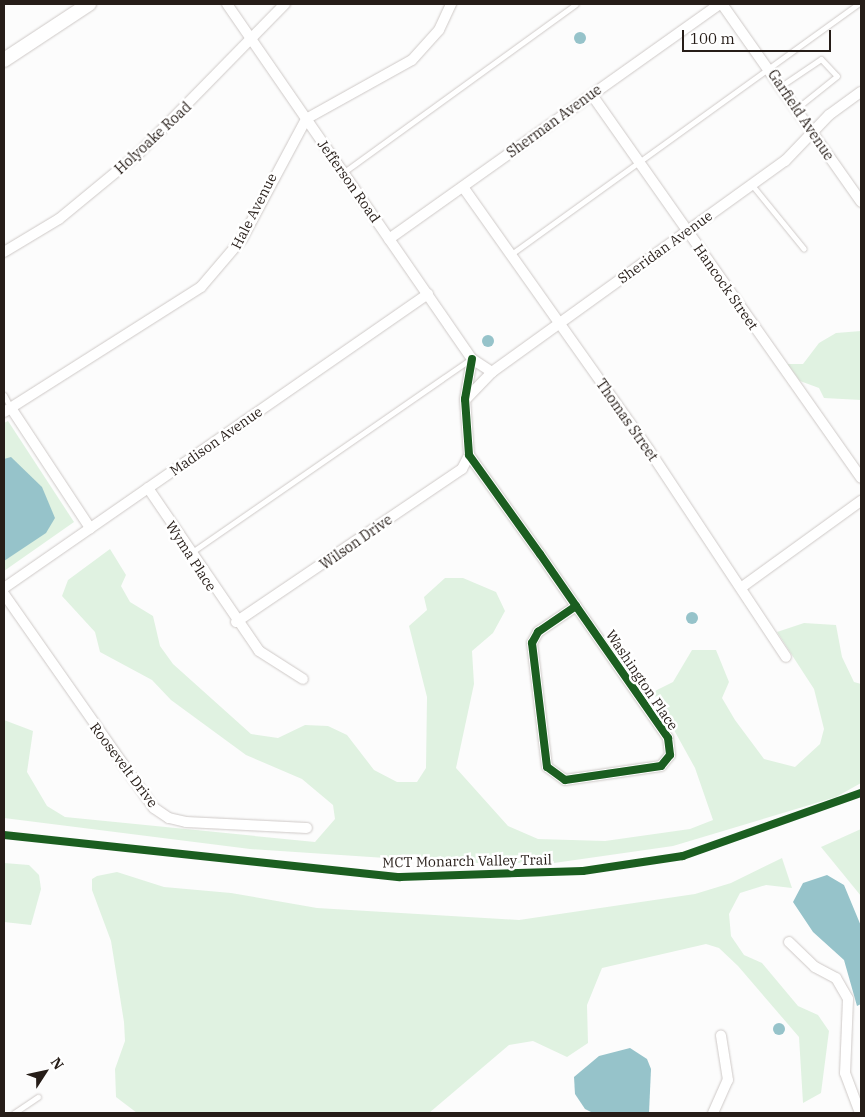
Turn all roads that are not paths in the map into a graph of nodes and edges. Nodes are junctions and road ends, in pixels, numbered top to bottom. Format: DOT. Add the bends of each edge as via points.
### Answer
graph roads {
  1 [pos="89,4"];
  2 [pos="227,4"];
  3 [pos="285,4"];
  4 [pos="451,4"];
  5 [pos="576,4"];
  6 [pos="721,4"];
  7 [pos="858,4"];
  8 [pos="251,39"];
  9 [pos="4,60"];
  10 [pos="768,67"];
  11 [pos="781,86"];
  12 [pos="861,92"];
  13 [pos="592,95"];
  14 [pos="797,108"];
  15 [pos="306,119"];
  16 [pos="814,135"];
  17 [pos="639,162"];
  18 [pos="343,173"];
  19 [pos="752,185"];
  20 [pos="463,187"];
  21 [pos="861,202"];
  22 [pos="688,231"];
  23 [pos="389,239"];
  24 [pos="804,249"];
  25 [pos="4,252"];
  26 [pos="510,254"];
  27 [pos="428,294"];
  28 [pos="558,324"];
  29 [pos="472,359"];
  30 [pos="492,372"];
  31 [pos="4,395"];
  32 [pos="465,399"];
  33 [pos="7,410"];
  34 [pos="469,455"];
  35 [pos="861,478"];
  36 [pos="148,488"];
  37 [pos="861,501"];
  38 [pos="90,528"];
  39 [pos="190,554"];
  40 [pos="742,587"];
  41 [pos="4,588"];
  42 [pos="4,594"];
  43 [pos="576,606"];
  44 [pos="236,622"];
  45 [pos="786,657"];
  46 [pos="303,679"];
  47 [pos="307,828"];
  48 [pos="789,942"];
  49 [pos="720,1036"];
  50 [pos="38,1097"];
  51 [pos="14,1113"];
  52 [pos="714,1113"];
  53 [pos="860,1113"];
  1 -- 9 [label="main road"];
  2 -- 8 [label="street, Jefferson Road"];
  3 -- 8 [label="street, Holyoake Road"];
  4 -- 15 [label="street" via="438,30 412,60"];
  5 -- 18 [label="lane"];
  6 -- 10 [label="street, Garfield Avenue"];
  6 -- 13 [label="street, Sherman Avenue"];
  7 -- 10 [label="lane"];
  8 -- 15 [label="street, Jefferson Road"];
  8 -- 25 [label="street, Holyoake Road" via="175,118 86,199"];
  10 -- 11 [label="street, Garfield Avenue"];
  10 -- 17 [label="lane"];
  11 -- 14 [label="street, Garfield Avenue"];
  11 -- 14 [label="lane" via="821,59 837,76"];
  12 -- 16 [label="street, Sheridan Avenue" via="829,115"];
  13 -- 17 [label="street, Hancock Street"];
  13 -- 20 [label="street, Sherman Avenue"];
  14 -- 16 [label="street, Garfield Avenue"];
  15 -- 18 [label="street, Jefferson Road"];
  15 -- 33 [label="street, Hale Avenue" via="242,238 216,273 148,323"];
  16 -- 19 [label="street, Sheridan Avenue"];
  16 -- 21 [label="street, Garfield Avenue"];
  17 -- 22 [label="street, Hancock Street"];
  17 -- 26 [label="lane"];
  18 -- 23 [label="street, Jefferson Road"];
  19 -- 22 [label="street, Sheridan Avenue"];
  19 -- 24 [label="lane"];
  20 -- 23 [label="street, Sherman Avenue"];
  20 -- 26 [label="street, Thomas Street"];
  22 -- 28 [label="street, Sheridan Avenue"];
  22 -- 35 [label="street, Hancock Street"];
  23 -- 27 [label="street, Jefferson Road"];
  26 -- 28 [label="street, Thomas Street"];
  27 -- 29 [label="street, Jefferson Road"];
  27 -- 36 [label="street, Madison Avenue"];
  28 -- 30 [label="street, Sheridan Avenue"];
  28 -- 40 [label="street, Thomas Street"];
  29 -- 30 [label="street, Jefferson Road"];
  29 -- 32 [label="street"];
  29 -- 39 [label="lane"];
  30 -- 32 [label="street, Sheridan Avenue"];
  31 -- 33 [label="lane"];
  32 -- 34 [label="street"];
  33 -- 38 [label="street"];
  34 -- 43 [label="street, Washington Place"];
  34 -- 44 [label="street, Wilson Drive" via="462,469"];
  36 -- 38 [label="street, Madison Avenue"];
  36 -- 39 [label="street, Wyma Place"];
  37 -- 40 [label="street"];
  38 -- 41 [label="street, Madison Avenue"];
  39 -- 44 [label="street, Wyma Place"];
  40 -- 45 [label="street, Thomas Street"];
  42 -- 47 [label="street, Roosevelt Drive" via="154,808 186,822"];
  43 -- 43 [label="street, Washington Place" via="668,738 670,755 661,766 565,780 547,767 532,643 538,632"];
  44 -- 46 [label="street, Wyma Place" via="259,651"];
  48 -- 53 [label="street" via="816,967 836,978 848,999 845,1073"];
  49 -- 52 [label="street" via="728,1080"];
  50 -- 51 [label="lane"];
}
